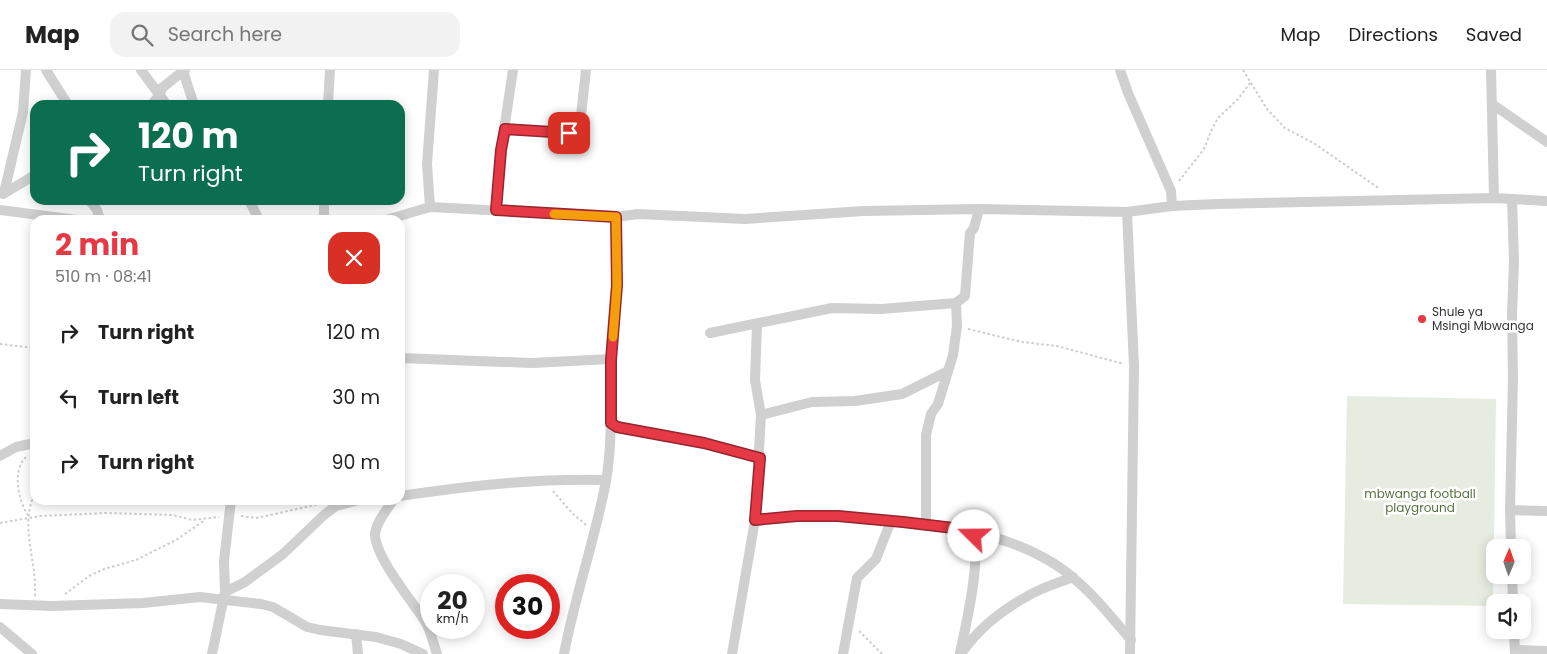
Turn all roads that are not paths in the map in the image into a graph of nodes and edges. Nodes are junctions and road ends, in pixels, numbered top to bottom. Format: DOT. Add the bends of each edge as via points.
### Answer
graph roads {
  1 [pos="26,70"];
  2 [pos="46,70"];
  3 [pos="141,70"];
  4 [pos="184,70"];
  5 [pos="330,70"];
  6 [pos="434,70"];
  7 [pos="513,70"];
  8 [pos="586,70"];
  9 [pos="1120,70"];
  10 [pos="1126,70"];
  11 [pos="1491,70"];
  12 [pos="1128,93"];
  13 [pos="160,95"];
  14 [pos="65,100"];
  15 [pos="156,100"];
  16 [pos="164,100"];
  17 [pos="193,100"];
  18 [pos="328,100"];
  19 [pos="1492,104"];
  20 [pos="505,129"];
  21 [pos="1547,142"];
  22 [pos="30,178"];
  23 [pos="2,195"];
  24 [pos="1494,198"];
  25 [pos="1512,199"];
  26 [pos="1547,201"];
  27 [pos="1172,206"];
  28 [pos="430,207"];
  29 [pos="979,209"];
  30 [pos="0,210"];
  31 [pos="496,210"];
  32 [pos="1127,212"];
  33 [pos="38,215"];
  34 [pos="403,215"];
  35 [pos="616,217"];
  36 [pos="956,303"];
  37 [pos="757,324"];
  38 [pos="710,333"];
  39 [pos="405,358"];
  40 [pos="611,360"];
  41 [pos="948,371"];
  42 [pos="761,415"];
  43 [pos="611,423"];
  44 [pos="30,444"];
  45 [pos="0,456"];
  46 [pos="760,458"];
  47 [pos="606,480"];
  48 [pos="405,495"];
  49 [pos="230,505"];
  50 [pos="340,505"];
  51 [pos="390,505"];
  52 [pos="1510,510"];
  53 [pos="1547,510"];
  54 [pos="755,520"];
  55 [pos="891,521"];
  56 [pos="926,524"];
  57 [pos="970,530"];
  58 [pos="1511,539"];
  59 [pos="1073,577"];
  60 [pos="224,597"];
  61 [pos="0,604"];
  62 [pos="0,627"];
  63 [pos="356,634"];
  64 [pos="1514,639"];
  65 [pos="1131,640"];
  66 [pos="1547,651"];
  67 [pos="1515,652"];
  68 [pos="32,654"];
  69 [pos="212,654"];
  70 [pos="358,654"];
  71 [pos="423,654"];
  72 [pos="437,654"];
  73 [pos="564,654"];
  74 [pos="732,654"];
  75 [pos="843,654"];
  76 [pos="961,654"];
  77 [pos="1130,654"];
  1 -- 23 [label="street" via="23,112"];
  2 -- 14 [label="street"];
  3 -- 13 [label="street"];
  4 -- 13 [label="street" via="162,88"];
  4 -- 17 [label="street"];
  5 -- 18 [label="street"];
  6 -- 28 [label="street" via="428,164"];
  7 -- 20 [label="street"];
  8 -- 20 [label="street" via="580,125 569,133"];
  9 -- 12 [label="street"];
  10 -- 12 [label="street"];
  11 -- 19 [label="street"];
  12 -- 27 [label="street" via="1171,190"];
  13 -- 15 [label="street"];
  13 -- 16 [label="street"];
  19 -- 21 [label="street"];
  19 -- 24 [label="street"];
  20 -- 31 [label="street"];
  22 -- 23 [label="street"];
  24 -- 25 [label="street"];
  24 -- 27 [label="street"];
  25 -- 26 [label="street"];
  25 -- 52 [label="street" via="1514,378"];
  27 -- 32 [label="street"];
  28 -- 31 [label="street"];
  28 -- 34 [label="street"];
  29 -- 32 [label="street"];
  29 -- 35 [label="street" via="864,211 745,219 638,214"];
  29 -- 36 [label="street" via="970,233 965,296"];
  30 -- 33 [label="street"];
  31 -- 35 [label="street"];
  32 -- 65 [label="street" via="1134,366"];
  35 -- 40 [label="street" via="617,285"];
  36 -- 37 [label="street" via="881,309 832,308"];
  36 -- 41 [label="street" via="957,326"];
  37 -- 38 [label="street"];
  37 -- 42 [label="street" via="755,380"];
  39 -- 40 [label="street" via="532,364"];
  40 -- 43 [label="street"];
  41 -- 42 [label="street" via="902,394 854,402 812,402"];
  41 -- 56 [label="street" via="926,435"];
  42 -- 46 [label="street"];
  43 -- 46 [label="street" via="617,427 704,443"];
  43 -- 47 [label="street"];
  44 -- 45 [label="street"];
  46 -- 54 [label="street"];
  47 -- 48 [label="street" via="543,480"];
  47 -- 73 [label="street" via="595,533 571,614"];
  49 -- 60 [label="street"];
  50 -- 60 [label="street" via="324,515 283,554"];
  51 -- 72 [label="street" via="376,529 378,546 426,623"];
  52 -- 53 [label="street"];
  52 -- 58 [label="street"];
  54 -- 55 [label="street" via="838,516"];
  54 -- 74 [label="street"];
  55 -- 56 [label="street"];
  55 -- 75 [label="street" via="876,559 856,578"];
  56 -- 57 [label="street"];
  57 -- 59 [label="street" via="1015,545 1051,562"];
  57 -- 76 [label="street" via="975,539 975,579"];
  59 -- 65 [label="street"];
  59 -- 76 [label="street" via="1027,596 988,623"];
  60 -- 61 [label="street" via="52,606"];
  60 -- 63 [label="street" via="273,607 308,627"];
  60 -- 69 [label="street"];
  62 -- 68 [label="street"];
  63 -- 70 [label="street"];
  63 -- 71 [label="street" via="400,644"];
  64 -- 67 [label="street"];
  65 -- 77 [label="street"];
  66 -- 67 [label="street"];
}
